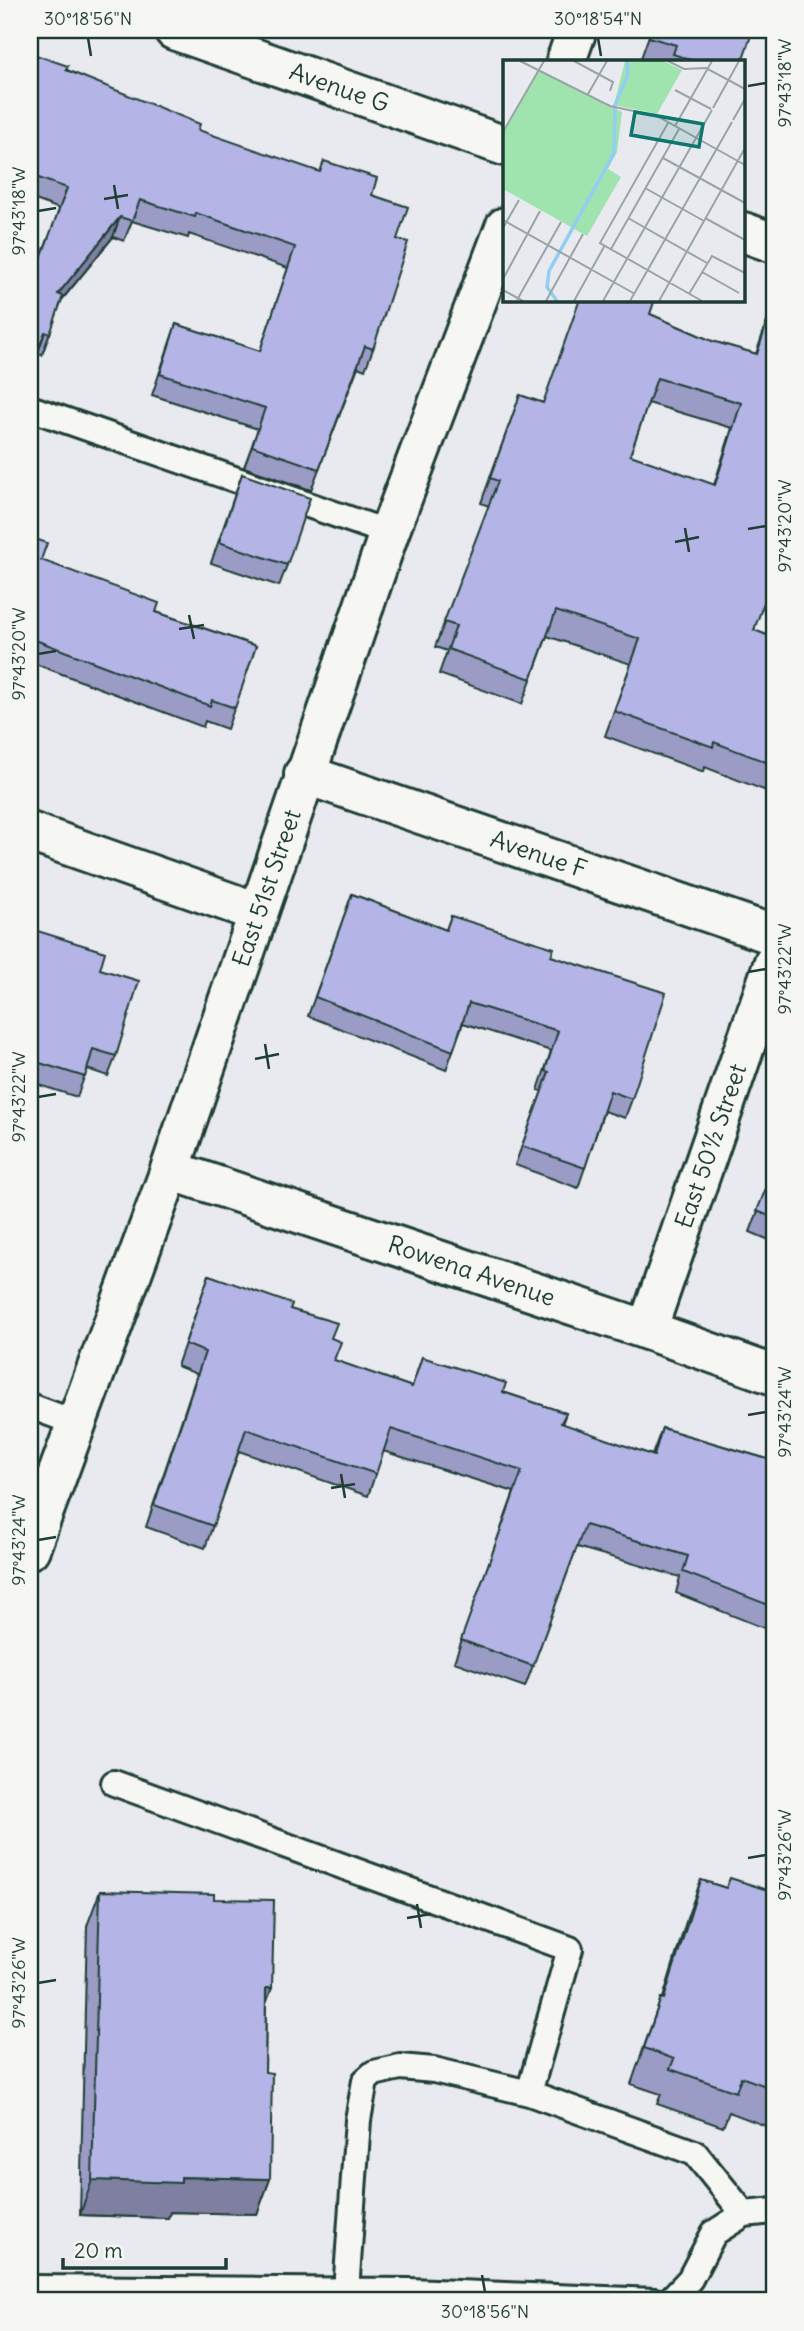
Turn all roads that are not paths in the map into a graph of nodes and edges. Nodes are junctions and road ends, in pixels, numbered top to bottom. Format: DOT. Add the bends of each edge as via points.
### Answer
graph roads {
  1 [pos="174,30"];
  2 [pos="577,30"];
  3 [pos="566,60"];
  4 [pos="503,145"];
  5 [pos="503,232"];
  6 [pos="744,232"];
  7 [pos="774,243"];
  8 [pos="30,408"];
  9 [pos="389,533"];
  10 [pos="304,774"];
  11 [pos="30,832"];
  12 [pos="257,912"];
  13 [pos="774,935"];
  14 [pos="774,962"];
  15 [pos="170,1170"];
  16 [pos="647,1329"];
  17 [pos="774,1375"];
  18 [pos="30,1406"];
  19 [pos="76,1423"];
  20 [pos="30,1549"];
  21 [pos="114,1783"];
  22 [pos="528,2093"];
  23 [pos="774,2211"];
  24 [pos="744,2214"];
  25 [pos="30,2288"];
  26 [pos="346,2291"];
  27 [pos="655,2301"];
  28 [pos="669,2301"];
  1 -- 4 [label="street, Avenue G"];
  2 -- 3 [label="street"];
  5 -- 9 [label="street, East 51st Street"];
  6 -- 7 [label="street"];
  8 -- 9 [label="lane"];
  9 -- 10 [label="street, East 51st Street"];
  10 -- 12 [label="street, East 51st Street"];
  10 -- 13 [label="street, Avenue F"];
  11 -- 12 [label="street"];
  12 -- 15 [label="street, East 51st Street"];
  14 -- 16 [label="street, East 50½ Street"];
  15 -- 16 [label="street, Rowena Avenue"];
  15 -- 19 [label="street, East 51st Street"];
  16 -- 17 [label="street, Rowena Avenue"];
  18 -- 19 [label="lane"];
  19 -- 20 [label="street, East 51st Street"];
  21 -- 22 [label="lane" via="570,1949"];
  22 -- 24 [label="lane" via="695,2153"];
  22 -- 26 [label="lane" via="434,2070 400,2067 374,2073 365,2081"];
  23 -- 24 [label="lane"];
  24 -- 28 [label="lane" via="714,2233 690,2279"];
  25 -- 26 [label="lane"];
  26 -- 27 [label="lane"];
}
